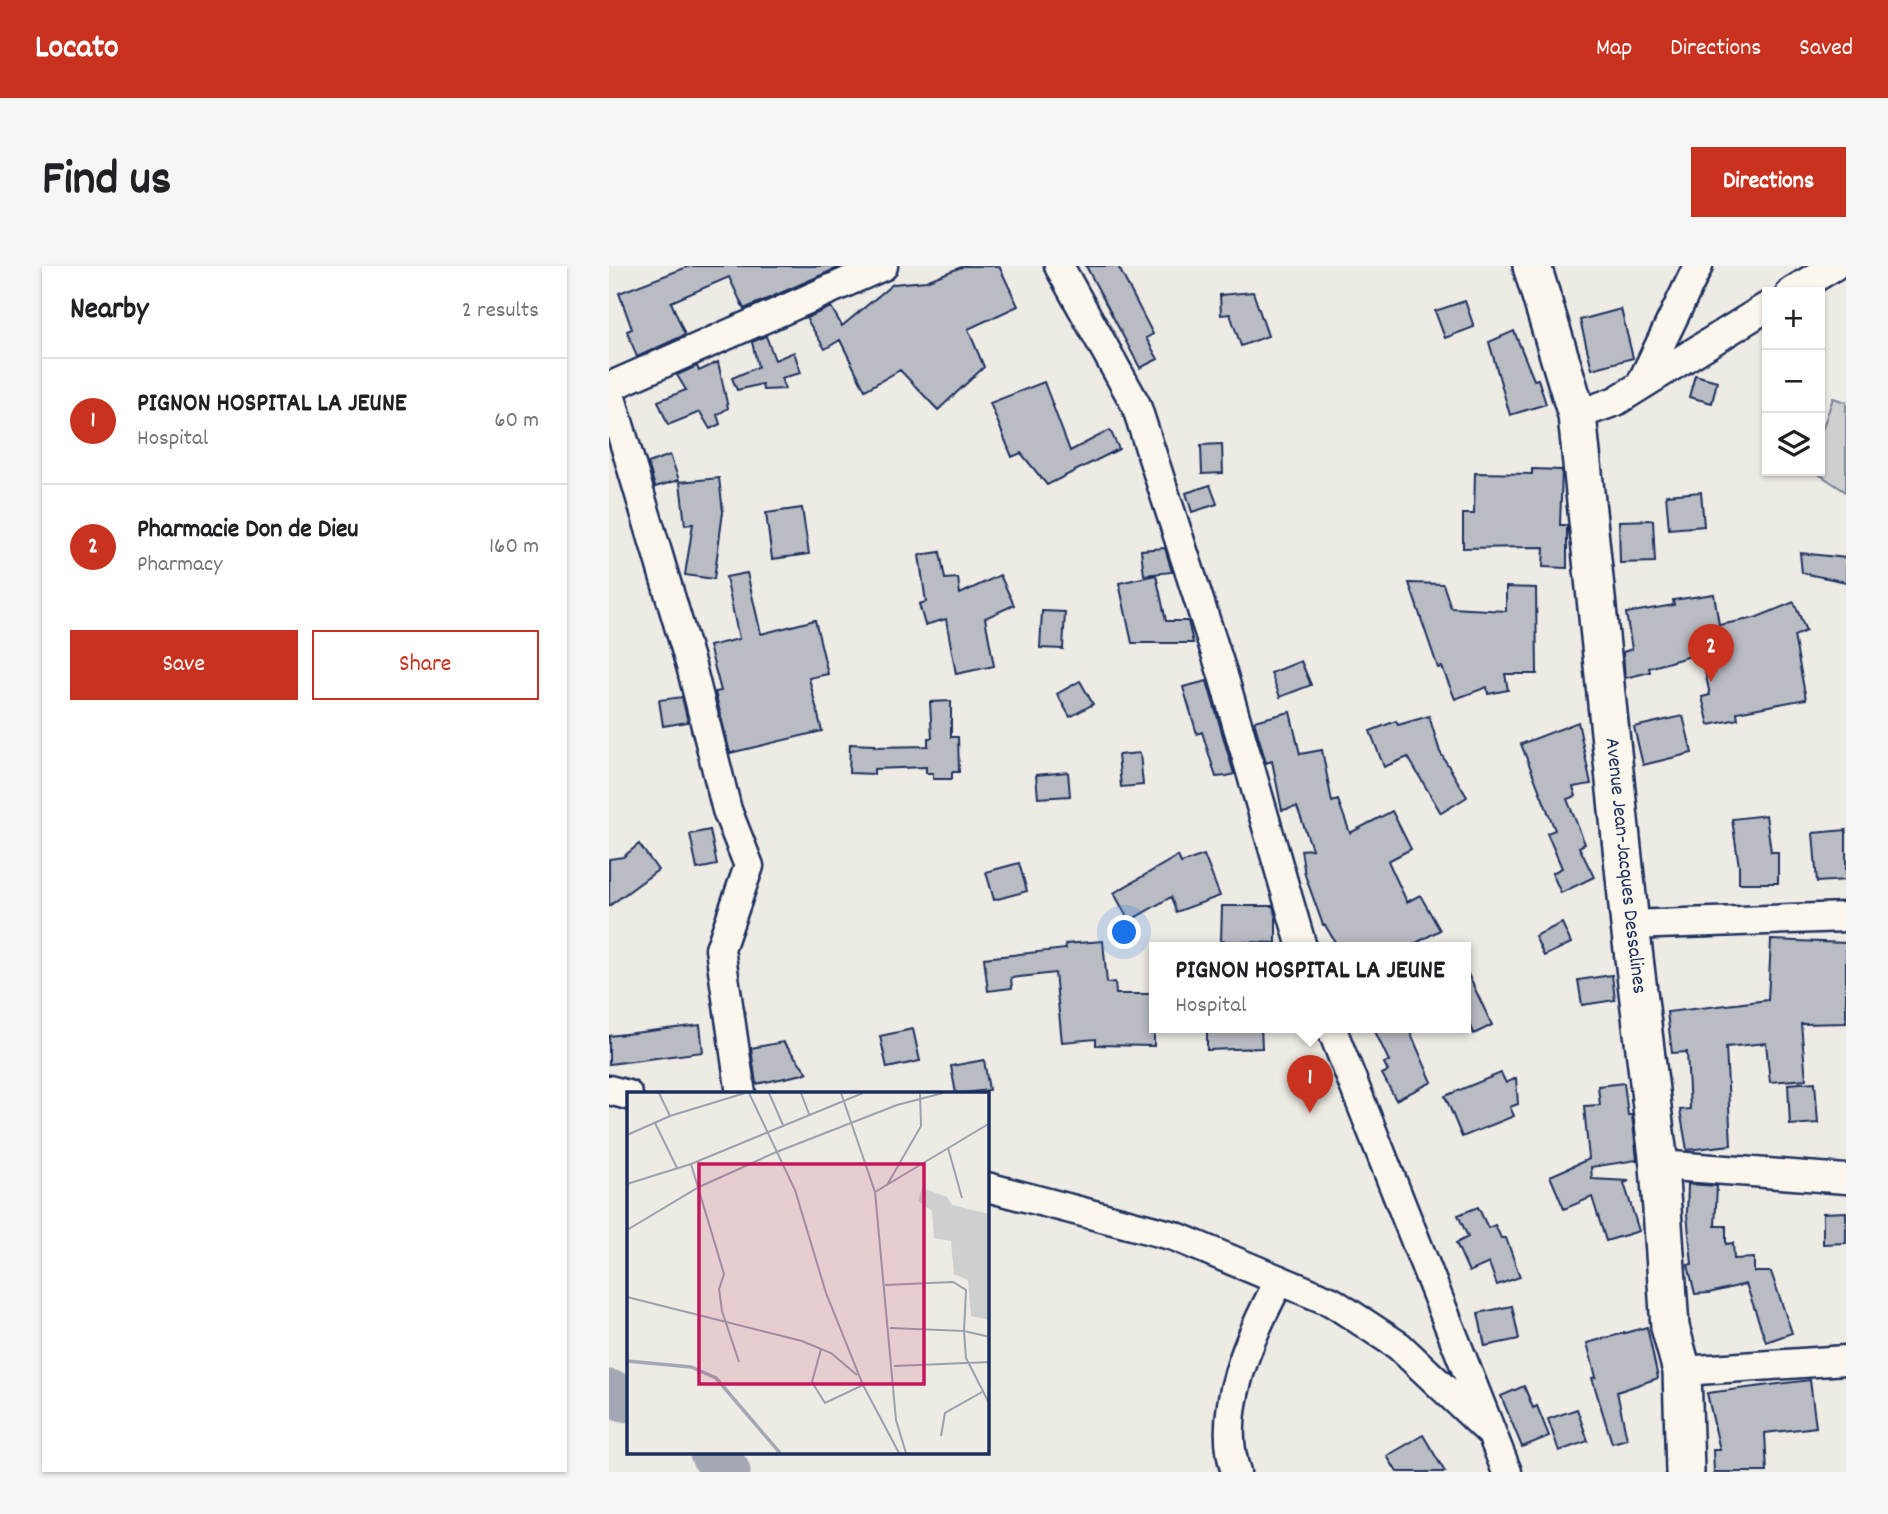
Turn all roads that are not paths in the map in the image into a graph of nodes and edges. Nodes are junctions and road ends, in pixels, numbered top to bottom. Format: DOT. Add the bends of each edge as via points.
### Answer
graph roads {
  1 [pos="883,266"];
  2 [pos="1059,266"];
  3 [pos="1532,266"];
  4 [pos="1698,266"];
  5 [pos="1834,266"];
  6 [pos="1799,287"];
  7 [pos="1762,310"];
  8 [pos="1640,386"];
  9 [pos="609,389"];
  10 [pos="1577,415"];
  11 [pos="1846,916"];
  12 [pos="1630,925"];
  13 [pos="1301,942"];
  14 [pos="1333,1033"];
  15 [pos="609,1090"];
  16 [pos="741,1092"];
  17 [pos="627,1095"];
  18 [pos="1659,1165"];
  19 [pos="1846,1179"];
  20 [pos="989,1188"];
  21 [pos="1280,1280"];
  22 [pos="1846,1360"];
  23 [pos="1682,1371"];
  24 [pos="1491,1433"];
  25 [pos="1236,1472"];
  26 [pos="1507,1472"];
  27 [pos="1685,1472"];
  1 -- 9 [label="street"];
  2 -- 13 [label="street" via="1136,404 1222,672"];
  3 -- 10 [label="main road, Avenue Jean-Jacques Dessalines"];
  4 -- 8 [label="street"];
  5 -- 6 [label="street"];
  7 -- 8 [label="street"];
  8 -- 10 [label="street" via="1616,401"];
  9 -- 16 [label="street" via="691,666 727,810 749,866 720,949"];
  10 -- 12 [label="main road, Avenue Jean-Jacques Dessalines"];
  11 -- 12 [label="street"];
  12 -- 18 [label="main road, Avenue Jean-Jacques Dessalines"];
  14 -- 24 [label="street"];
  15 -- 17 [label="street"];
  18 -- 19 [label="street"];
  18 -- 23 [label="main road, Avenue Jean-Jacques Dessalines" via="1670,1327"];
  20 -- 21 [label="street" via="1174,1236"];
  21 -- 24 [label="street" via="1332,1302 1399,1346"];
  21 -- 25 [label="street" via="1245,1355 1230,1414"];
  22 -- 23 [label="street"];
  23 -- 27 [label="main road, Avenue Jean-Jacques Dessalines"];
  24 -- 26 [label="street"];
}
